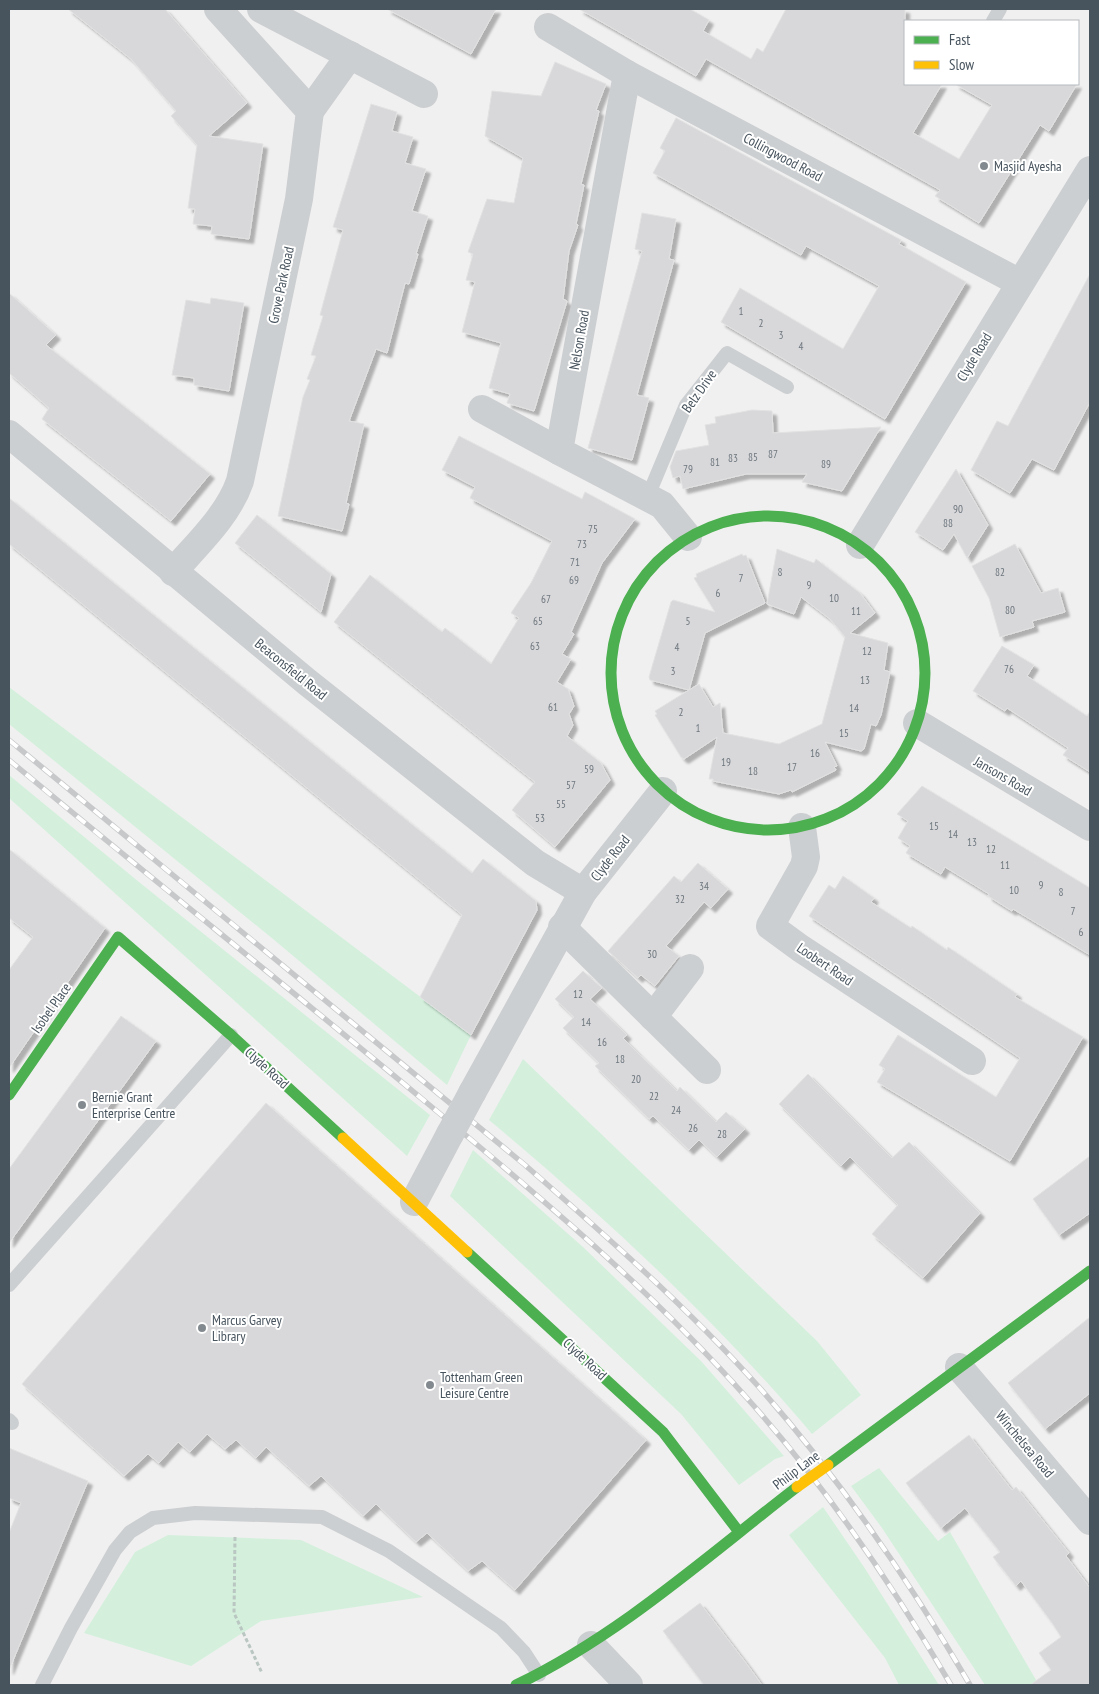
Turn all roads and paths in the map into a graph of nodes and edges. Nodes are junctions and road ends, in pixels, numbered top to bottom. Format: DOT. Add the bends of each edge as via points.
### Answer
graph roads {
  1 [pos="218,9"];
  2 [pos="261,9"];
  3 [pos="1000,9"];
  4 [pos="994,20"];
  5 [pos="548,28"];
  6 [pos="350,55"];
  7 [pos="627,74"];
  8 [pos="424,94"];
  9 [pos="310,111"];
  10 [pos="1090,170"];
  11 [pos="1020,282"];
  12 [pos="787,387"];
  13 [pos="482,409"];
  14 [pos="9,434"];
  15 [pos="558,451"];
  16 [pos="648,496"];
  17 [pos="688,537"];
  18 [pos="860,545"];
  19 [pos="173,572"];
  20 [pos="917,723"];
  21 [pos="663,791"];
  22 [pos="802,827"];
  23 [pos="1090,827"];
  24 [pos="583,892"];
  25 [pos="562,927"];
  26 [pos="118,937"];
  27 [pos="690,968"];
  28 [pos="653,1017"];
  29 [pos="231,1035"];
  30 [pos="972,1061"];
  31 [pos="707,1070"];
  32 [pos="9,1095"];
  33 [pos="414,1202"];
  34 [pos="1090,1270"];
  35 [pos="9,1285"];
  36 [pos="959,1367"];
  37 [pos="235,1514"];
  38 [pos="1090,1522"];
  39 [pos="739,1532"];
  40 [pos="591,1645"];
  41 [pos="262,1673"];
  42 [pos="539,1675"];
  43 [pos="42,1685"];
  44 [pos="516,1685"];
  45 [pos="629,1685"];
  1 -- 9 [label="street"];
  2 -- 6 [label="street"];
  3 -- 4 [label="lane"];
  5 -- 7 [label="street, Collingwood Road"];
  6 -- 8 [label="street"];
  6 -- 9 [label="street"];
  7 -- 11 [label="street, Collingwood Road"];
  7 -- 15 [label="street, Nelson Road"];
  9 -- 19 [label="street, Grove Park Road" via="300,199 240,481 225,511"];
  10 -- 11 [label="street, Clyde Road"];
  11 -- 18 [label="street, Clyde Road"];
  12 -- 16 [label="lane, Belz Drive" via="727,352 686,405"];
  13 -- 15 [label="street"];
  14 -- 19 [label="street, Beaconsfield Road"];
  15 -- 16 [label="street"];
  16 -- 17 [label="street" via="668,511"];
  17 -- 18 [label="street" via="734,519 767,516 800,518 831,528"];
  17 -- 21 [label="street" via="662,557 640,582 618,626 611,658 612,691 624,739 641,767"];
  18 -- 20 [label="street" via="895,579 917,623 926,671"];
  19 -- 24 [label="street, Beaconsfield Road" via="535,863"];
  20 -- 22 [label="street" via="896,764 862,800 834,816"];
  20 -- 23 [label="street, Jansons Road"];
  21 -- 22 [label="street" via="720,824 761,830"];
  21 -- 24 [label="street, Clyde Road"];
  22 -- 30 [label="street, Loobert Road" via="804,866 770,926"];
  24 -- 25 [label="street, Clyde Road"];
  25 -- 28 [label="street"];
  25 -- 33 [label="street, Clyde Road, bridge"];
  26 -- 29 [label="street, Clyde Road"];
  26 -- 32 [label="street, Isobel Place"];
  27 -- 28 [label="street"];
  28 -- 31 [label="street"];
  29 -- 33 [label="street, Clyde Road"];
  29 -- 35 [label="lane"];
  33 -- 39 [label="street, Clyde Road" via="663,1432"];
  34 -- 36 [label="street, Philip Lane"];
  36 -- 38 [label="street, Winchelsea Road"];
  36 -- 39 [label="street, Philip Lane, bridge"];
  37 -- 41 [label="path" via="234,1613"];
  37 -- 42 [label="lane" via="322,1516 389,1551 507,1634"];
  37 -- 43 [label="lane" via="195,1513 154,1518 130,1532 115,1550"];
  39 -- 40 [label="street, Philip Lane"];
  40 -- 42 [label="street, Philip Lane"];
  40 -- 45 [label="street"];
  42 -- 44 [label="street, Philip Lane"];
}
